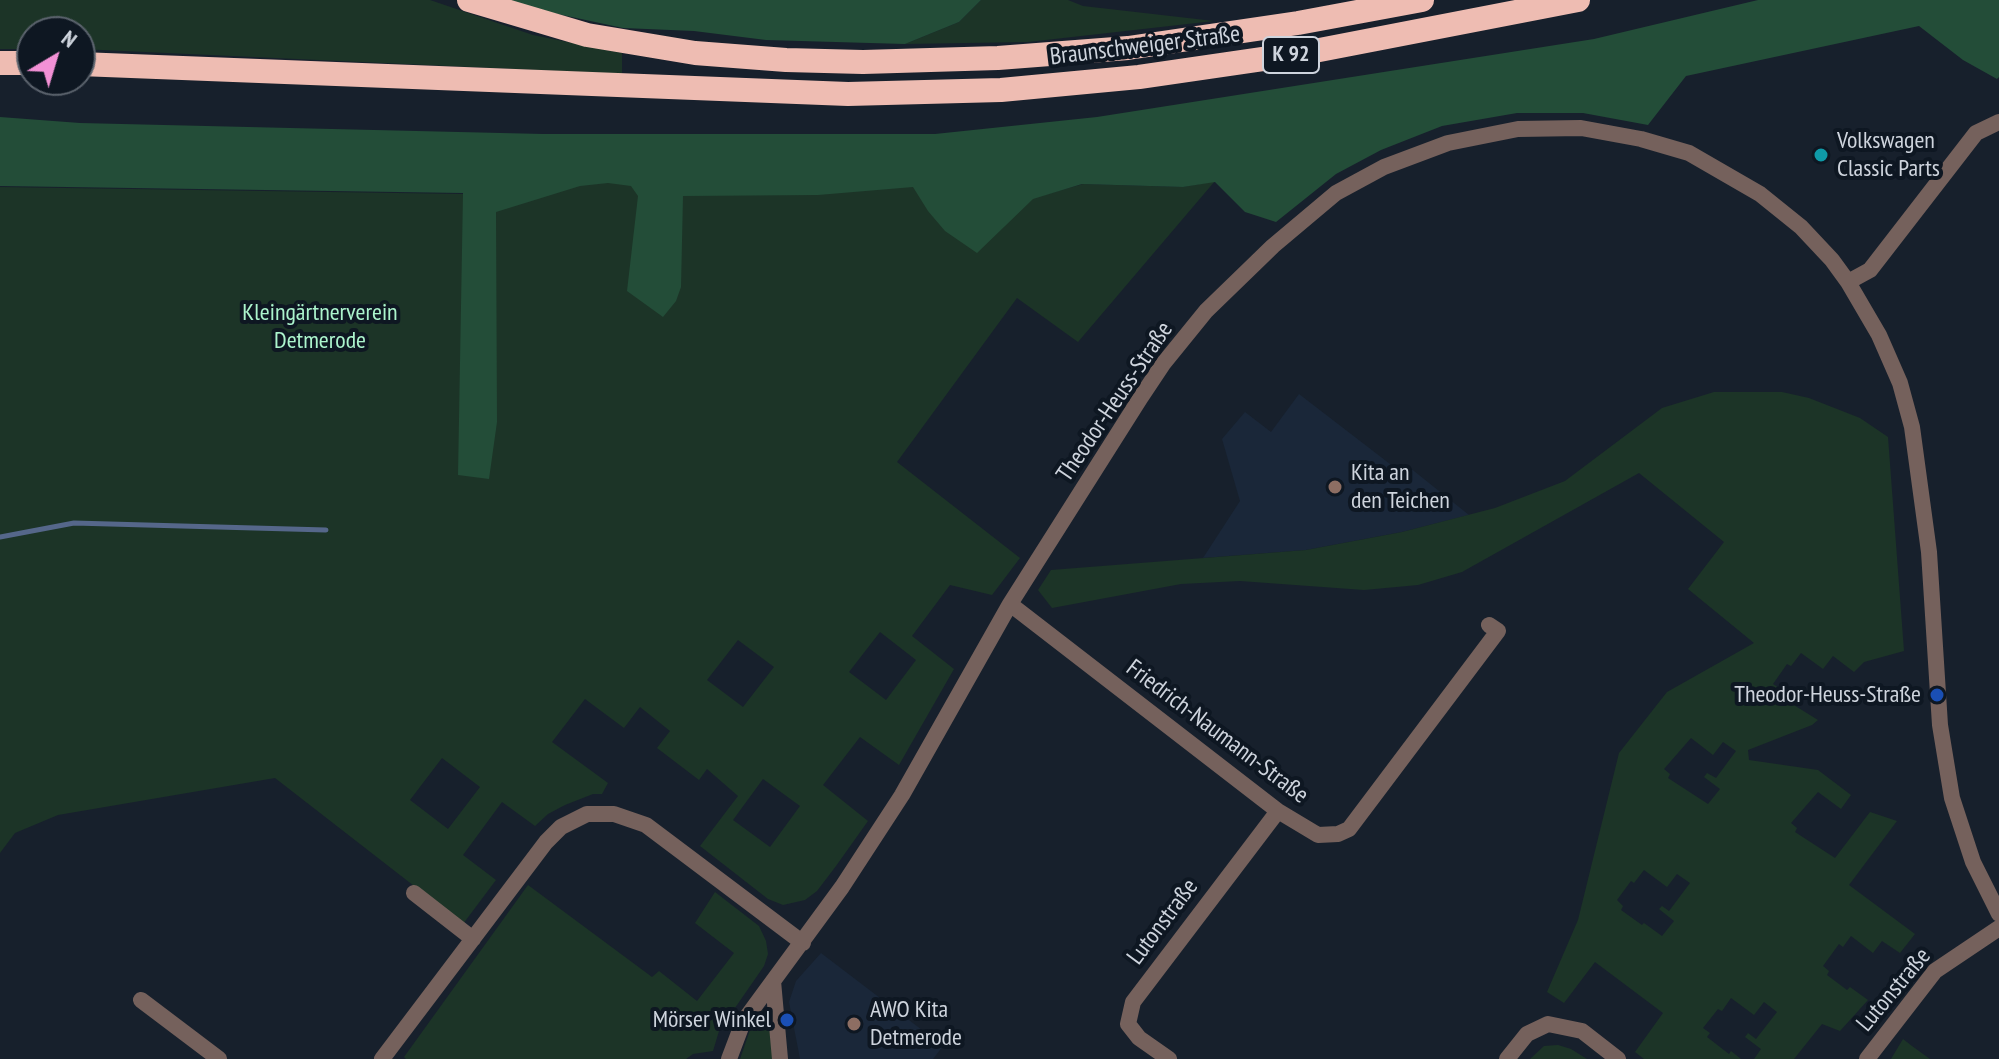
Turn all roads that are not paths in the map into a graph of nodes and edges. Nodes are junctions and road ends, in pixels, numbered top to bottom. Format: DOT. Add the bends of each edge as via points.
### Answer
graph roads {
  1 [pos="469,0"];
  2 [pos="1422,0"];
  3 [pos="1578,0"];
  4 [pos="96,65"];
  5 [pos="1999,122"];
  6 [pos="1848,282"];
  7 [pos="1010,604"];
  8 [pos="1489,625"];
  9 [pos="1278,811"];
  10 [pos="414,893"];
  11 [pos="1999,914"];
  12 [pos="1999,928"];
  13 [pos="473,939"];
  14 [pos="803,943"];
  15 [pos="773,981"];
  16 [pos="141,1000"];
  17 [pos="219,1059"];
  18 [pos="382,1059"];
  19 [pos="729,1059"];
  20 [pos="780,1059"];
  21 [pos="1169,1059"];
  22 [pos="1507,1059"];
  23 [pos="1618,1059"];
  24 [pos="1867,1059"];
  1 -- 2 [label="highway, Braunschweiger Straße / K 92" via="587,35 695,53 863,62 1128,48"];
  3 -- 4 [label="highway, Braunschweiger Straße / K 92" via="1304,53 1001,90 819,93"];
  5 -- 6 [label="street" via="1976,133 1870,270"];
  6 -- 7 [label="street, Theodor-Heuss-Straße" via="1801,227 1760,194 1689,153 1641,139 1581,128 1518,129 1448,143 1384,167 1336,193 1206,311 1163,364"];
  6 -- 11 [label="street, Theodor-Heuss-Straße" via="1879,335 1912,427 1929,552 1940,725 1952,798 1973,862"];
  7 -- 9 [label="street, Friedrich-Naumann-Straße"];
  7 -- 14 [label="street, Theodor-Heuss-Straße" via="902,795"];
  8 -- 9 [label="street, Friedrich-Naumann-Straße" via="1498,631 1349,829 1318,835"];
  9 -- 21 [label="street, Lutonstraße" via="1133,1002 1128,1024"];
  10 -- 13 [label="street"];
  12 -- 24 [label="street, Lutonstraße" via="1935,971"];
  13 -- 14 [label="street" via="553,835 587,814 599,813 646,825"];
  13 -- 18 [label="street"];
  14 -- 15 [label="street, Theodor-Heuss-Straße"];
  15 -- 19 [label="street, Theodor-Heuss-Straße" via="743,1022"];
  15 -- 20 [label="street"];
  16 -- 17 [label="street"];
  22 -- 23 [label="street" via="1527,1034 1548,1024 1582,1031"];
}
